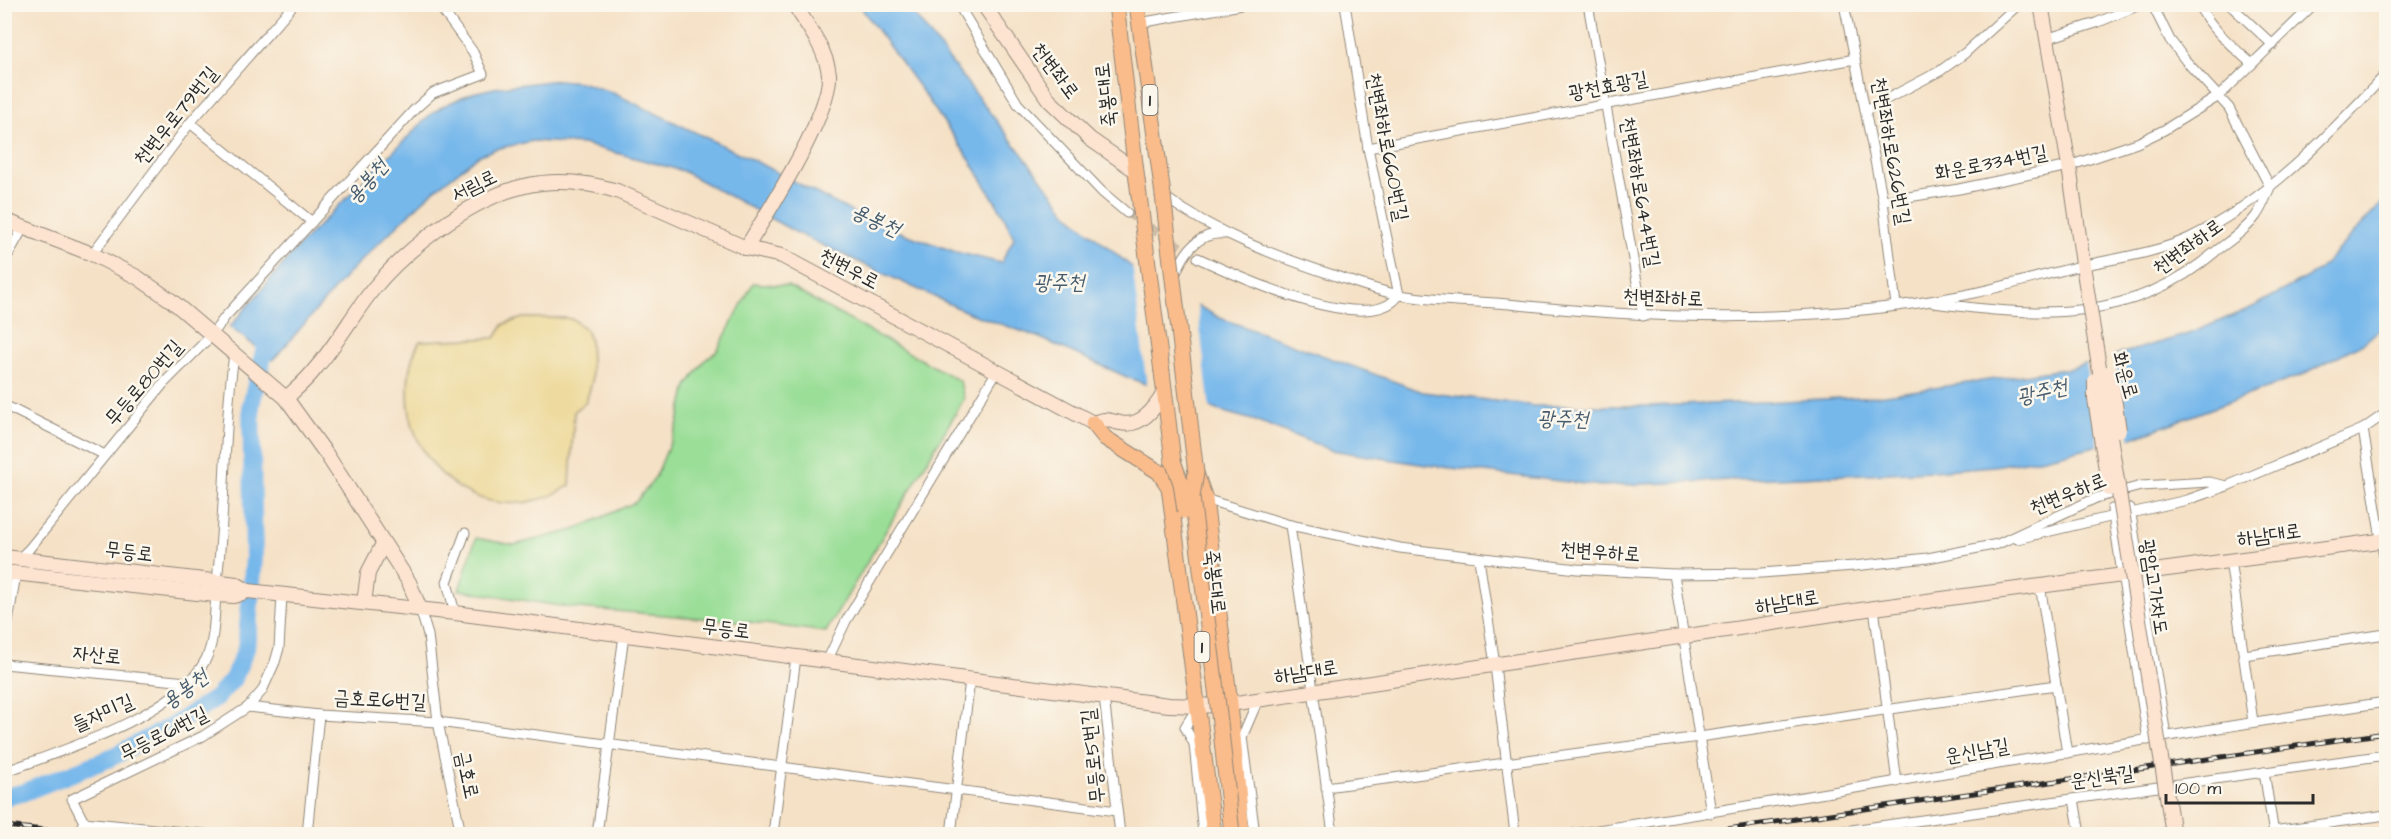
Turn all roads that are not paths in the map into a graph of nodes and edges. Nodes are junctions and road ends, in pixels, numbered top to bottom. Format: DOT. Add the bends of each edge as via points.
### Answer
graph roads {
  1 [pos="294,4"];
  2 [pos="438,4"];
  3 [pos="794,4"];
  4 [pos="958,4"];
  5 [pos="983,4"];
  6 [pos="1116,4"];
  7 [pos="1137,4"];
  8 [pos="1247,4"];
  9 [pos="1346,4"];
  10 [pos="1587,4"];
  11 [pos="1844,4"];
  12 [pos="2019,4"];
  13 [pos="2040,4"];
  14 [pos="2142,4"];
  15 [pos="2152,4"];
  16 [pos="2198,4"];
  17 [pos="2229,4"];
  18 [pos="2314,4"];
  19 [pos="1139,22"];
  20 [pos="2046,39"];
  21 [pos="2273,45"];
  22 [pos="1855,59"];
  23 [pos="2252,64"];
  24 [pos="2386,74"];
  25 [pos="2219,96"];
  26 [pos="1607,105"];
  27 [pos="1866,110"];
  28 [pos="190,123"];
  29 [pos="1368,148"];
  30 [pos="2069,166"];
  31 [pos="1137,176"];
  32 [pos="2270,187"];
  33 [pos="1163,195"];
  34 [pos="1883,201"];
  35 [pos="1128,213"];
  36 [pos="4,220"];
  37 [pos="312,222"];
  38 [pos="23,228"];
  39 [pos="1227,235"];
  40 [pos="746,248"];
  41 [pos="92,254"];
  42 [pos="1198,258"];
  43 [pos="4,262"];
  44 [pos="2084,271"];
  45 [pos="1174,278"];
  46 [pos="1399,295"];
  47 [pos="1926,302"];
  48 [pos="1896,305"];
  49 [pos="1643,316"];
  50 [pos="212,335"];
  51 [pos="2096,346"];
  52 [pos="234,355"];
  53 [pos="997,371"];
  54 [pos="1164,393"];
  55 [pos="284,397"];
  56 [pos="4,405"];
  57 [pos="2386,413"];
  58 [pos="1093,423"];
  59 [pos="2363,429"];
  60 [pos="105,455"];
  61 [pos="1173,461"];
  62 [pos="1196,473"];
  63 [pos="2227,486"];
  64 [pos="1169,487"];
  65 [pos="1205,499"];
  66 [pos="2131,510"];
  67 [pos="2113,513"];
  68 [pos="1290,525"];
  69 [pos="465,533"];
  70 [pos="2384,540"];
  71 [pos="383,544"];
  72 [pos="1998,544"];
  73 [pos="12,558"];
  74 [pos="1479,559"];
  75 [pos="2230,560"];
  76 [pos="2386,570"];
  77 [pos="2140,572"];
  78 [pos="10,573"];
  79 [pos="1674,574"];
  80 [pos="2123,574"];
  81 [pos="2040,585"];
  82 [pos="219,588"];
  83 [pos="282,595"];
  84 [pos="364,603"];
  85 [pos="1874,608"];
  86 [pos="420,609"];
  87 [pos="456,613"];
  88 [pos="2386,634"];
  89 [pos="624,635"];
  90 [pos="1685,637"];
  91 [pos="4,646"];
  92 [pos="2244,655"];
  93 [pos="796,657"];
  94 [pos="827,661"];
  95 [pos="4,664"];
  96 [pos="1495,665"];
  97 [pos="970,680"];
  98 [pos="187,682"];
  99 [pos="2056,685"];
  100 [pos="1312,691"];
  101 [pos="1104,697"];
  102 [pos="1258,700"];
  103 [pos="2386,702"];
  104 [pos="1230,704"];
  105 [pos="1199,706"];
  106 [pos="248,707"];
  107 [pos="1887,710"];
  108 [pos="319,715"];
  109 [pos="438,722"];
  110 [pos="2253,722"];
  111 [pos="2166,736"];
  112 [pos="1699,737"];
  113 [pos="2148,740"];
  114 [pos="609,744"];
  115 [pos="2067,753"];
  116 [pos="2386,755"];
  117 [pos="1507,763"];
  118 [pos="782,767"];
  119 [pos="4,772"];
  120 [pos="2264,772"];
  121 [pos="1897,782"];
  122 [pos="1326,787"];
  123 [pos="957,789"];
  124 [pos="2074,799"];
  125 [pos="1117,811"];
  126 [pos="1711,813"];
  127 [pos="2386,815"];
  128 [pos="84,822"];
  129 [pos="1904,823"];
  130 [pos="2274,833"];
  131 [pos="77,834"];
  132 [pos="204,834"];
  133 [pos="307,834"];
  134 [pos="461,834"];
  135 [pos="597,834"];
  136 [pos="773,834"];
  137 [pos="951,834"];
  138 [pos="1119,834"];
  139 [pos="1203,834"];
  140 [pos="1214,834"];
  141 [pos="1223,834"];
  142 [pos="1232,834"];
  143 [pos="1242,834"];
  144 [pos="1255,834"];
  145 [pos="1333,834"];
  146 [pos="1515,834"];
  147 [pos="1573,834"];
  148 [pos="1823,834"];
  149 [pos="1906,834"];
  150 [pos="2080,834"];
  151 [pos="2173,834"];
  1 -- 28 [label="street, 천변우로79번길"];
  2 -- 37 [label="street, 무등로80번길" via="473,52 483,75 424,100"];
  3 -- 40 [label="street" via="819,44 829,73 828,88 814,126"];
  4 -- 35 [label="street" via="1018,104 1102,192"];
  5 -- 31 [label="street, 천변좌로" via="1055,106"];
  6 -- 31 [label="main road, 죽봉대로 / 1"];
  7 -- 19 [label="main road, 1"];
  8 -- 19 [label="street"];
  9 -- 29 [label="street, 천변좌하로660번길"];
  10 -- 26 [label="street, 천변좌하로644번길"];
  11 -- 22 [label="street, 천변좌하로626번길"];
  12 -- 27 [label="street" via="1940,71"];
  13 -- 20 [label="street"];
  14 -- 20 [label="street"];
  15 -- 25 [label="street" via="2170,40"];
  16 -- 23 [label="street" via="2219,34"];
  17 -- 21 [label="street"];
  18 -- 21 [label="street, 화운로334번길"];
  19 -- 33 [label="main road, 1"];
  20 -- 30 [label="street"];
  21 -- 23 [label="street, 화운로334번길"];
  22 -- 26 [label="street, 광천효광길"];
  22 -- 27 [label="street, 천변좌하로626번길"];
  23 -- 25 [label="street, 화운로334번길"];
  24 -- 32 [label="street, 천변좌하로"];
  25 -- 30 [label="street, 화운로334번길" via="2137,143"];
  25 -- 32 [label="street"];
  26 -- 29 [label="street, 광천효광길"];
  26 -- 49 [label="street, 천변좌하로644번길"];
  27 -- 34 [label="street, 천변좌하로626번길"];
  28 -- 37 [label="street"];
  28 -- 41 [label="street, 천변우로79번길"];
  29 -- 46 [label="street, 천변좌하로660번길"];
  30 -- 34 [label="street, 화운로334번길"];
  30 -- 44 [label="street"];
  31 -- 54 [label="main road, 죽봉대로 / 1, bridge"];
  32 -- 44 [label="street, 천변좌하로" via="2189,238"];
  32 -- 47 [label="street, 천변좌하로" via="2255,218 2204,262 2169,285 2135,299 2081,311 2042,313"];
  33 -- 39 [label="street, 천변좌하로"];
  33 -- 45 [label="main road, 1, bridge"];
  34 -- 48 [label="street, 천변좌하로626번길"];
  36 -- 38 [label="street"];
  37 -- 50 [label="street, 무등로80번길"];
  38 -- 41 [label="street"];
  38 -- 43 [label="street"];
  39 -- 45 [label="street" via="1218,234 1191,246"];
  39 -- 46 [label="street, 천변좌하로" via="1297,264"];
  40 -- 53 [label="street, 천변우로" via="783,256"];
  40 -- 55 [label="street, 서림로" via="600,186 544,182 509,190 472,206 407,252 375,287 315,370"];
  41 -- 50 [label="street" via="137,277"];
  42 -- 46 [label="street" via="1263,288 1312,303 1380,308 1394,303"];
  44 -- 47 [label="street, 천변좌하로"];
  44 -- 51 [label="street, bridge"];
  45 -- 62 [label="main road, 1, bridge"];
  46 -- 49 [label="street, 천변좌하로"];
  47 -- 48 [label="street, 천변좌하로"];
  48 -- 49 [label="street, 천변좌하로" via="1741,318"];
  50 -- 52 [label="street"];
  50 -- 60 [label="street, 무등로80번길" via="164,383"];
  51 -- 66 [label="street, 화운로, bridge" via="2113,391"];
  51 -- 67 [label="street, 화운로, bridge" via="2095,399"];
  51 -- 151 [label="street, 광암고가차도, bridge"];
  52 -- 55 [label="street"];
  52 -- 82 [label="street, 들자미길"];
  53 -- 58 [label="street, 천변우로"];
  53 -- 94 [label="street" via="846,621"];
  54 -- 58 [label="street, 천변우로" via="1152,412 1140,420 1123,424 1107,418"];
  54 -- 61 [label="main road, 죽봉대로 / 1"];
  55 -- 71 [label="street" via="327,455"];
  56 -- 60 [label="street, 무등로80번길"];
  57 -- 59 [label="street, 천변우하로"];
  58 -- 64 [label="main road" via="1105,438 1159,472"];
  59 -- 63 [label="street, 천변우하로"];
  59 -- 70 [label="street"];
  60 -- 73 [label="street, 무등로80번길" via="29,549"];
  61 -- 64 [label="main road"];
  61 -- 141 [label="main road, 죽봉대로 / 1, bridge" via="1181,483"];
  62 -- 65 [label="main road"];
  62 -- 142 [label="main road, 죽봉대로 / 1, bridge" via="1192,497"];
  63 -- 66 [label="street, 천변우하로" via="2187,500"];
  63 -- 72 [label="street, 천변우하로" via="2209,482 2141,486 2096,498"];
  64 -- 105 [label="main road"];
  65 -- 68 [label="street, 천변우하로"];
  65 -- 104 [label="main road"];
  66 -- 77 [label="street, 화운로"];
  67 -- 72 [label="street, 천변우하로"];
  67 -- 80 [label="street, 화운로"];
  68 -- 74 [label="street, 천변우하로" via="1400,548"];
  68 -- 100 [label="street"];
  69 -- 87 [label="street" via="447,582"];
  70 -- 75 [label="street, 하남대로"];
  70 -- 76 [label="street"];
  71 -- 84 [label="street" via="368,573"];
  71 -- 86 [label="street" via="409,582"];
  72 -- 79 [label="street, 천변우하로" via="1928,558 1854,566"];
  73 -- 82 [label="street, 무등로"];
  74 -- 79 [label="street, 천변우하로" via="1577,570"];
  74 -- 96 [label="street"];
  75 -- 77 [label="street, 하남대로"];
  75 -- 92 [label="street"];
  77 -- 80 [label="street, 하남대로"];
  77 -- 111 [label="street, 화운로"];
  78 -- 82 [label="street, 무등로"];
  78 -- 91 [label="street"];
  79 -- 90 [label="street"];
  80 -- 81 [label="street, 하남대로"];
  80 -- 113 [label="street, 화운로"];
  81 -- 85 [label="street, 하남대로"];
  81 -- 99 [label="street"];
  82 -- 83 [label="street, 무등로" via="236,584 248,591"];
  82 -- 98 [label="street, 들자미길" via="210,646 205,660"];
  83 -- 84 [label="street, 무등로"];
  83 -- 106 [label="street, 무등로61번길" via="275,662 262,691"];
  84 -- 86 [label="street, 무등로"];
  85 -- 90 [label="street, 하남대로"];
  85 -- 107 [label="street"];
  86 -- 87 [label="street, 무등로"];
  86 -- 109 [label="street, 금호로" via="428,635"];
  87 -- 89 [label="street, 무등로"];
  88 -- 92 [label="street"];
  89 -- 93 [label="street, 무등로"];
  89 -- 114 [label="street"];
  90 -- 96 [label="street, 하남대로"];
  90 -- 112 [label="street"];
  92 -- 110 [label="street"];
  93 -- 94 [label="street, 무등로"];
  93 -- 118 [label="street"];
  94 -- 97 [label="street, 무등로"];
  95 -- 98 [label="street, 자산로"];
  96 -- 100 [label="street, 하남대로"];
  96 -- 117 [label="street"];
  97 -- 101 [label="street, 무등로"];
  97 -- 123 [label="street"];
  98 -- 119 [label="street, 들자미길" via="168,700 138,718"];
  99 -- 107 [label="street"];
  99 -- 115 [label="street"];
  100 -- 102 [label="street, 하남대로"];
  100 -- 122 [label="street"];
  101 -- 105 [label="street, 무등로"];
  101 -- 125 [label="street, 무등로5번길"];
  102 -- 104 [label="street, 하남대로"];
  102 -- 144 [label="street" via="1242,736"];
  103 -- 110 [label="street, 운신남길"];
  104 -- 105 [label="street, 하남대로"];
  104 -- 143 [label="main road"];
  105 -- 139 [label="street" via="1185,727 1194,744"];
  105 -- 140 [label="main road"];
  106 -- 108 [label="street, 금호로6번길"];
  106 -- 128 [label="street, 무등로61번길" via="203,736 72,799"];
  107 -- 112 [label="street"];
  107 -- 121 [label="street"];
  108 -- 109 [label="street, 금호로6번길"];
  108 -- 133 [label="street, 금호로6번길"];
  109 -- 114 [label="street, 금호로"];
  109 -- 134 [label="street, 금호로"];
  110 -- 111 [label="street, 운신남길"];
  111 -- 113 [label="street, 운신남길"];
  112 -- 117 [label="street"];
  112 -- 126 [label="street"];
  113 -- 115 [label="street, 운신남길"];
  114 -- 118 [label="street, 금호로"];
  114 -- 135 [label="street"];
  115 -- 121 [label="street, 운신남길"];
  116 -- 120 [label="street, 운신북길"];
  117 -- 122 [label="street"];
  117 -- 146 [label="street"];
  118 -- 123 [label="street, 무등로5번길"];
  118 -- 136 [label="street"];
  120 -- 124 [label="street, 운신북길"];
  120 -- 130 [label="street"];
  121 -- 126 [label="street, 운신남길"];
  122 -- 145 [label="street"];
  123 -- 125 [label="street, 무등로5번길"];
  123 -- 137 [label="street"];
  124 -- 129 [label="street, 운신북길"];
  124 -- 150 [label="street"];
  125 -- 138 [label="street, 무등로5번길"];
  126 -- 147 [label="street, 운신남길"];
  127 -- 130 [label="street"];
  128 -- 131 [label="street"];
  128 -- 132 [label="street"];
  129 -- 148 [label="street, 운신북길"];
  129 -- 149 [label="street"];
}
